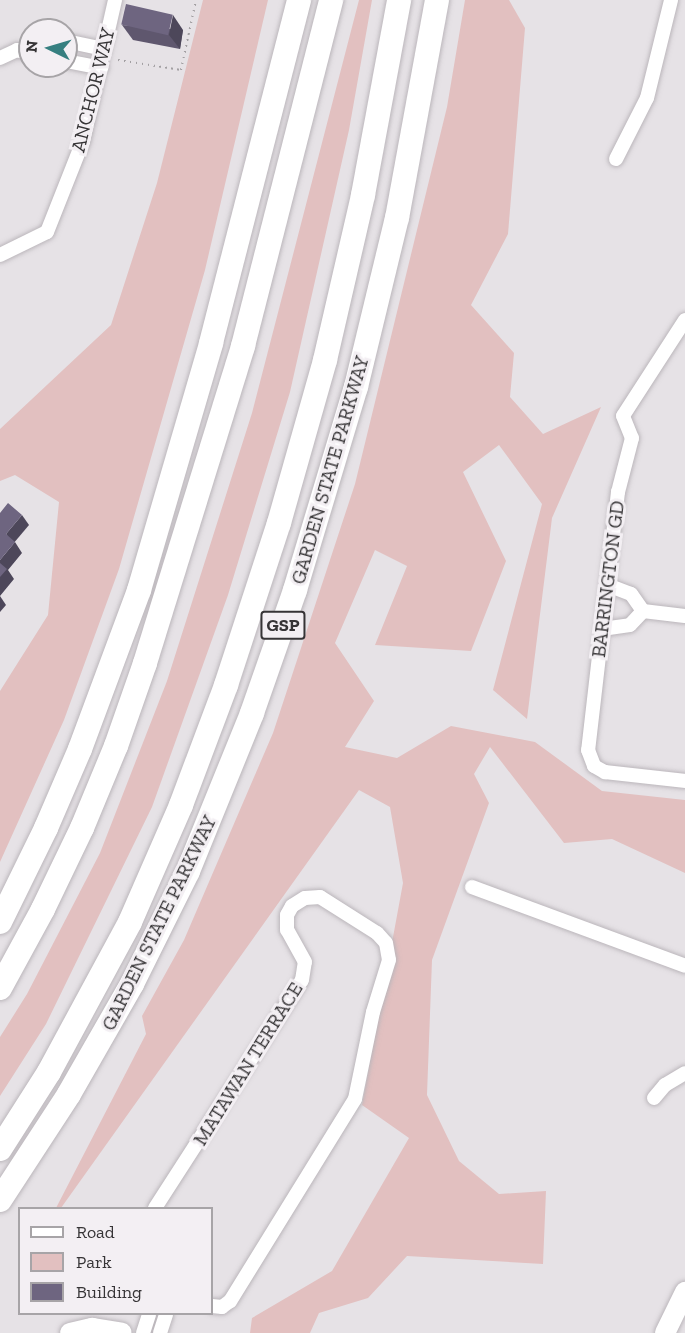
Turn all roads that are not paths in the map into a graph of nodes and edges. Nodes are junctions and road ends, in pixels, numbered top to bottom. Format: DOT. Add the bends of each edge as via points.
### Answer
graph roads {
  1 [pos="115,0"];
  2 [pos="299,0"];
  3 [pos="332,0"];
  4 [pos="399,0"];
  5 [pos="437,0"];
  6 [pos="671,0"];
  7 [pos="78,44"];
  8 [pos="104,49"];
  9 [pos="18,53"];
  10 [pos="0,58"];
  11 [pos="78,63"];
  12 [pos="101,68"];
  13 [pos="615,159"];
  14 [pos="0,255"];
  15 [pos="685,320"];
  16 [pos="607,585"];
  17 [pos="643,611"];
  18 [pos="685,616"];
  19 [pos="602,629"];
  20 [pos="685,781"];
  21 [pos="472,887"];
  22 [pos="0,922"];
  23 [pos="685,966"];
  24 [pos="0,988"];
  25 [pos="685,1073"];
  26 [pos="654,1098"];
  27 [pos="0,1149"];
  28 [pos="0,1200"];
  29 [pos="156,1207"];
  30 [pos="685,1292"];
  31 [pos="213,1306"];
  32 [pos="149,1315"];
  33 [pos="166,1315"];
  34 [pos="70,1333"];
  35 [pos="122,1333"];
  36 [pos="143,1333"];
  37 [pos="160,1333"];
  38 [pos="666,1333"];
  1 -- 8 [label="street, ANCHOR WAY"];
  2 -- 22 [label="highway" via="211,343 139,590 71,770"];
  3 -- 24 [label="highway" via="243,346 145,663 82,828"];
  4 -- 27 [label="highway, GARDEN STATE PARKWAY / GSP" via="363,195 325,360 279,523 226,686 181,806 125,931 54,1063"];
  5 -- 28 [label="highway, GARDEN STATE PARKWAY / GSP" via="397,218 356,387 298,579 252,713 188,871 132,984 69,1094"];
  6 -- 13 [label="street" via="647,98"];
  7 -- 8 [label="street"];
  8 -- 12 [label="street, ANCHOR WAY"];
  9 -- 10 [label="street"];
  11 -- 12 [label="street"];
  12 -- 14 [label="street, ANCHOR WAY" via="83,141 46,232"];
  15 -- 16 [label="street, BARRINGTON GD" via="623,416 632,438 618,492"];
  16 -- 17 [label="street" via="630,594"];
  16 -- 19 [label="street, BARRINGTON GD"];
  17 -- 18 [label="street"];
  17 -- 19 [label="street" via="630,625"];
  19 -- 20 [label="street, BARRINGTON GD" via="590,761 605,772"];
  21 -- 23 [label="street"];
  25 -- 26 [label="street" via="665,1085"];
  29 -- 31 [label="street, MATAWAN TERRACE" via="306,972 286,923 292,906 305,898 320,897 376,933 386,943 389,960 373,1012 355,1099 230,1301 222,1307"];
  30 -- 38 [label="street"];
  32 -- 36 [label="street"];
  33 -- 37 [label="street"];
  34 -- 35 [label="street" via="92,1329"];
}
